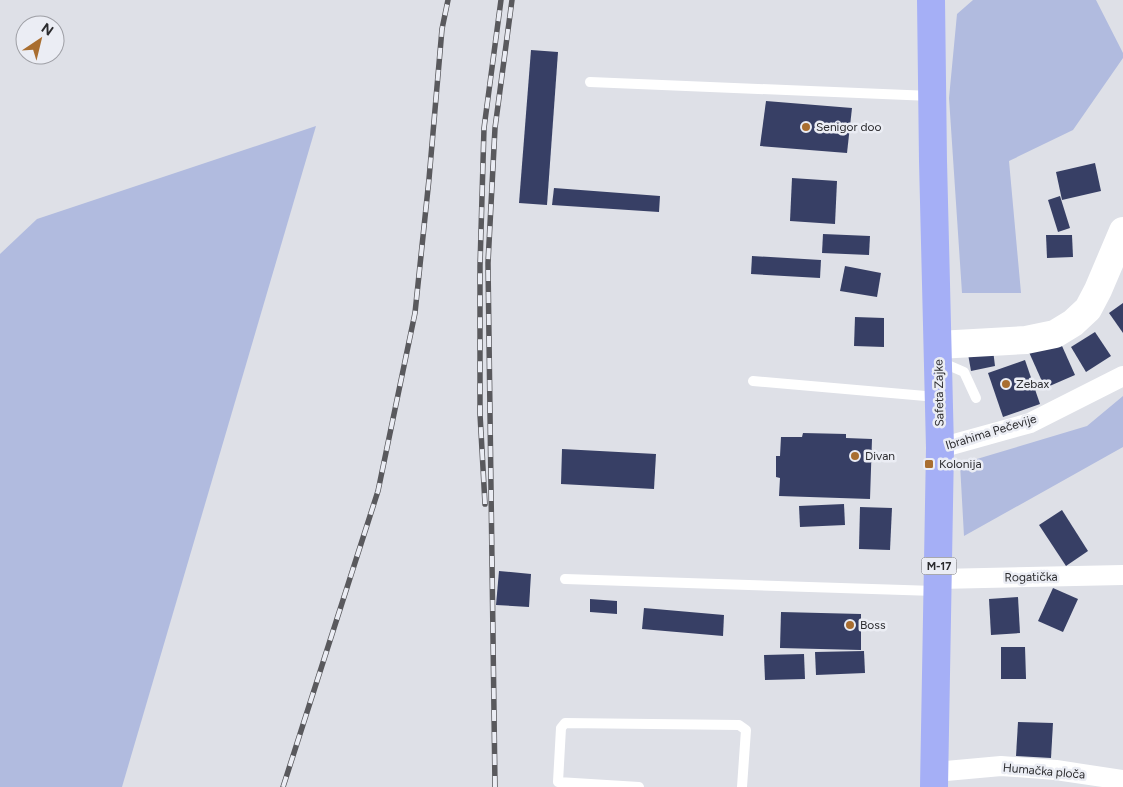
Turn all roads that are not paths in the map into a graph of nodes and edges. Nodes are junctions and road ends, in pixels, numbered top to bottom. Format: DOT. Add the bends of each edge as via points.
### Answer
graph roads {
  1 [pos="931,0"];
  2 [pos="590,82"];
  3 [pos="932,96"];
  4 [pos="1123,231"];
  5 [pos="938,353"];
  6 [pos="1123,376"];
  7 [pos="754,381"];
  8 [pos="938,397"];
  9 [pos="976,398"];
  10 [pos="940,448"];
  11 [pos="1123,575"];
  12 [pos="565,579"];
  13 [pos="939,585"];
  14 [pos="934,779"];
  15 [pos="1123,780"];
  16 [pos="558,784"];
  17 [pos="639,787"];
  18 [pos="742,787"];
  1 -- 3 [label="main road, Safeta Zajke / M-17"];
  2 -- 3 [label="lane"];
  3 -- 5 [label="main road, Safeta Zajke / M-17"];
  4 -- 5 [label="street" via="1088,309 1073,323 1055,334"];
  5 -- 8 [label="main road, Safeta Zajke / M-17"];
  5 -- 9 [label="lane" via="964,372"];
  6 -- 10 [label="street, Ibrahima Pečevije" via="1030,423"];
  7 -- 8 [label="lane"];
  8 -- 10 [label="main road, Safeta Zajke / M-17"];
  10 -- 13 [label="main road, Safeta Zajke / M-17"];
  11 -- 13 [label="street, Rogatička"];
  12 -- 13 [label="lane"];
  13 -- 14 [label="main road, Safeta Zajke / M-17"];
  14 -- 15 [label="street, Humačka ploča" via="1001,766"];
  16 -- 17 [label="lane"];
  16 -- 18 [label="lane" via="561,728 565,723 739,726 746,730"];
}
